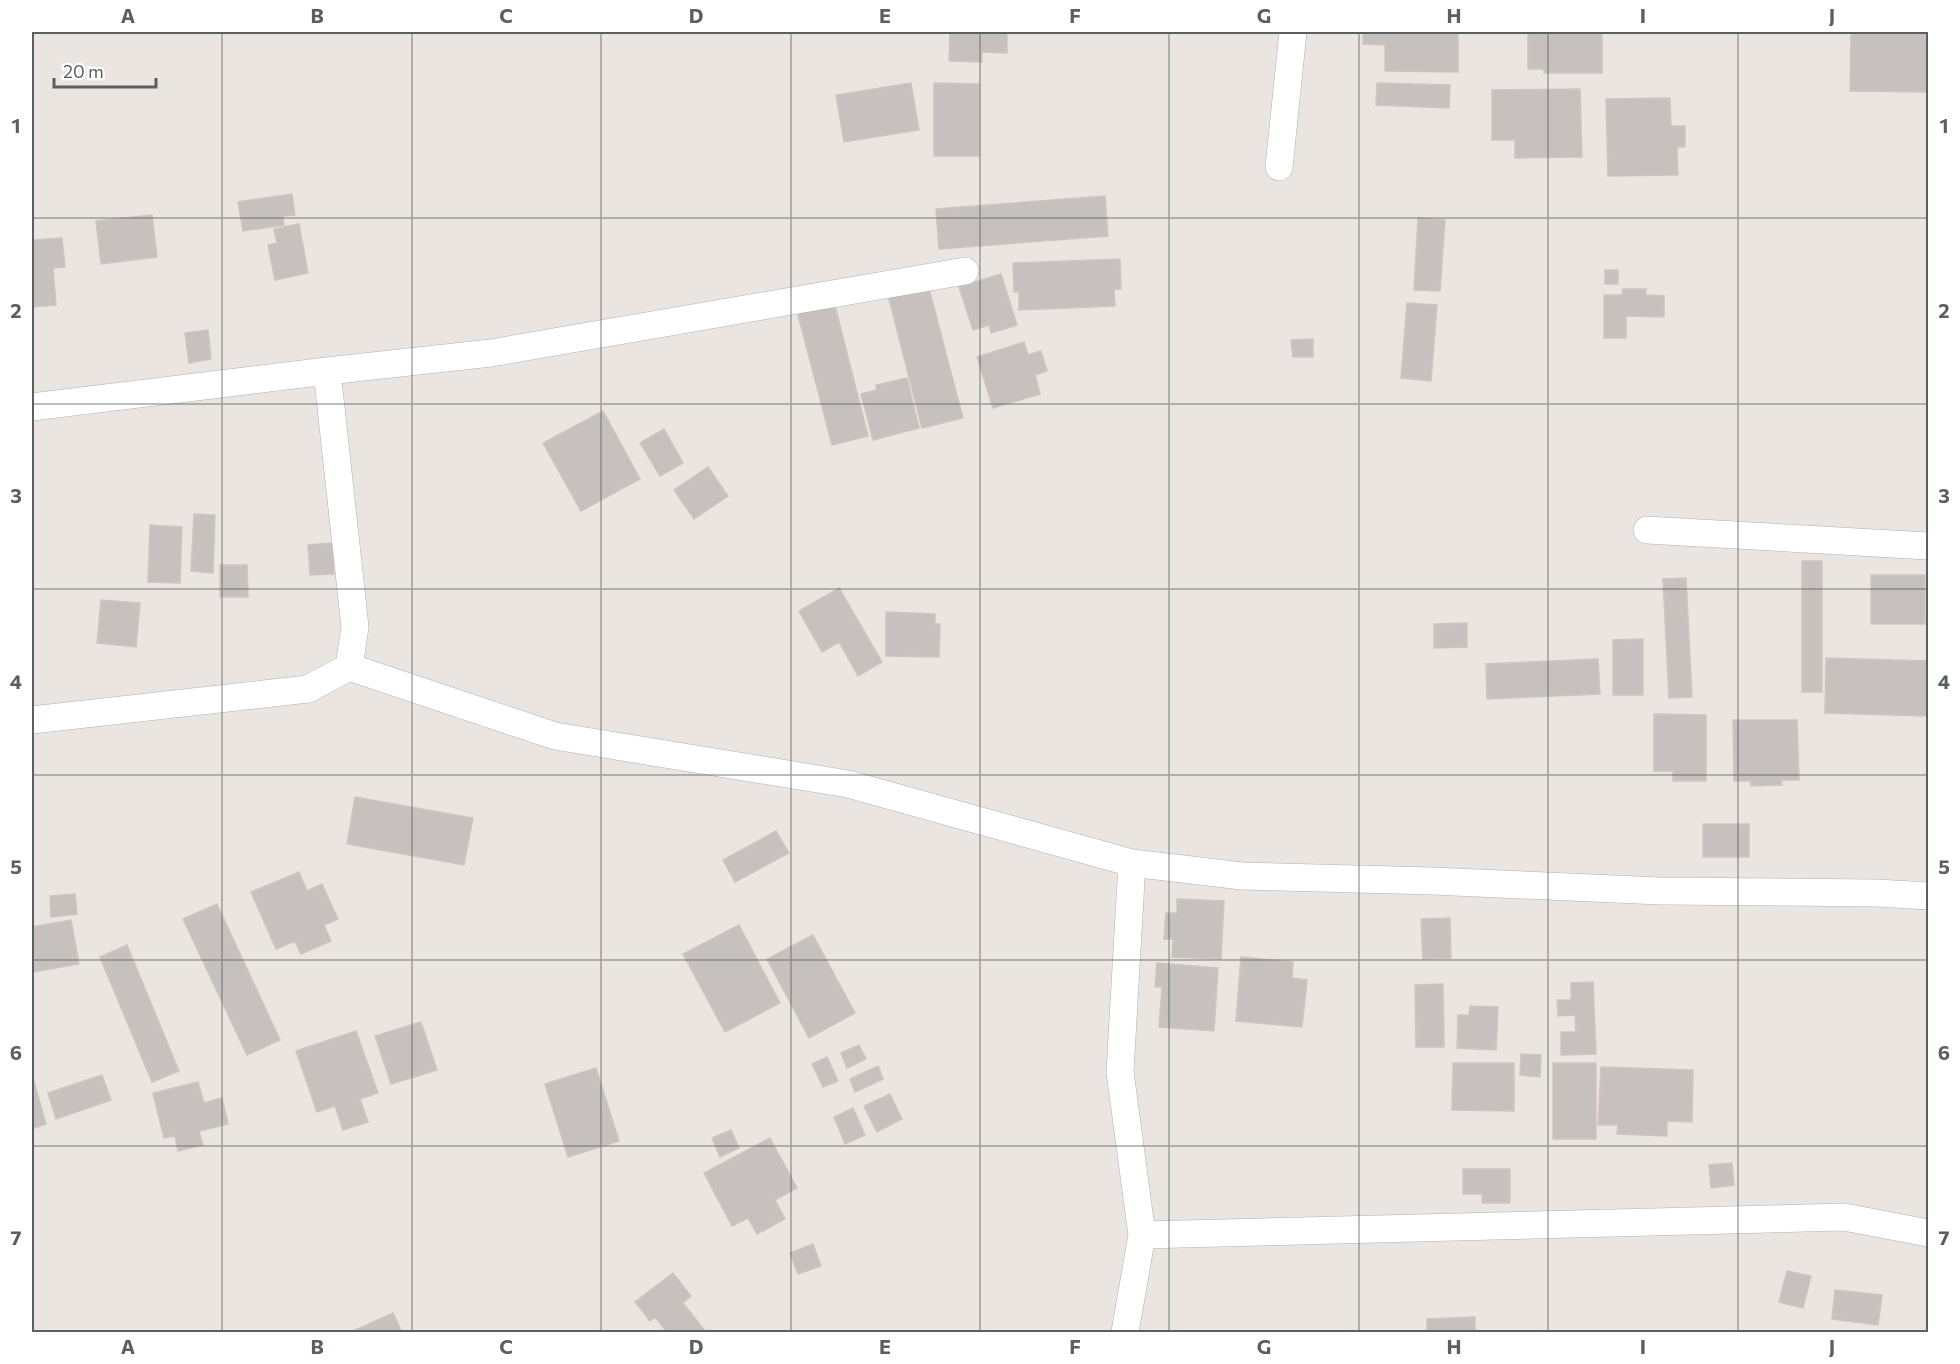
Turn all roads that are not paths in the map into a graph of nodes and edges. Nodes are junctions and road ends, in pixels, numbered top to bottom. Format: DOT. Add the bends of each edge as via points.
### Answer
graph roads {
  1 [pos="1293,32"];
  2 [pos="1279,167"];
  3 [pos="965,271"];
  4 [pos="327,370"];
  5 [pos="32,407"];
  6 [pos="1647,530"];
  7 [pos="1929,546"];
  8 [pos="349,667"];
  9 [pos="32,720"];
  10 [pos="1132,863"];
  11 [pos="1929,896"];
  12 [pos="1929,1233"];
  13 [pos="1142,1235"];
  14 [pos="1125,1332"];
  1 -- 2 [label="street"];
  3 -- 4 [label="street" via="491,353"];
  4 -- 5 [label="street"];
  4 -- 8 [label="street" via="355,627"];
  6 -- 7 [label="street"];
  8 -- 9 [label="street" via="308,689"];
  8 -- 10 [label="street" via="555,736 848,784"];
  10 -- 11 [label="street" via="1242,876"];
  10 -- 13 [label="street" via="1120,1072"];
  12 -- 13 [label="street" via="1844,1218"];
  13 -- 14 [label="street"];
}
